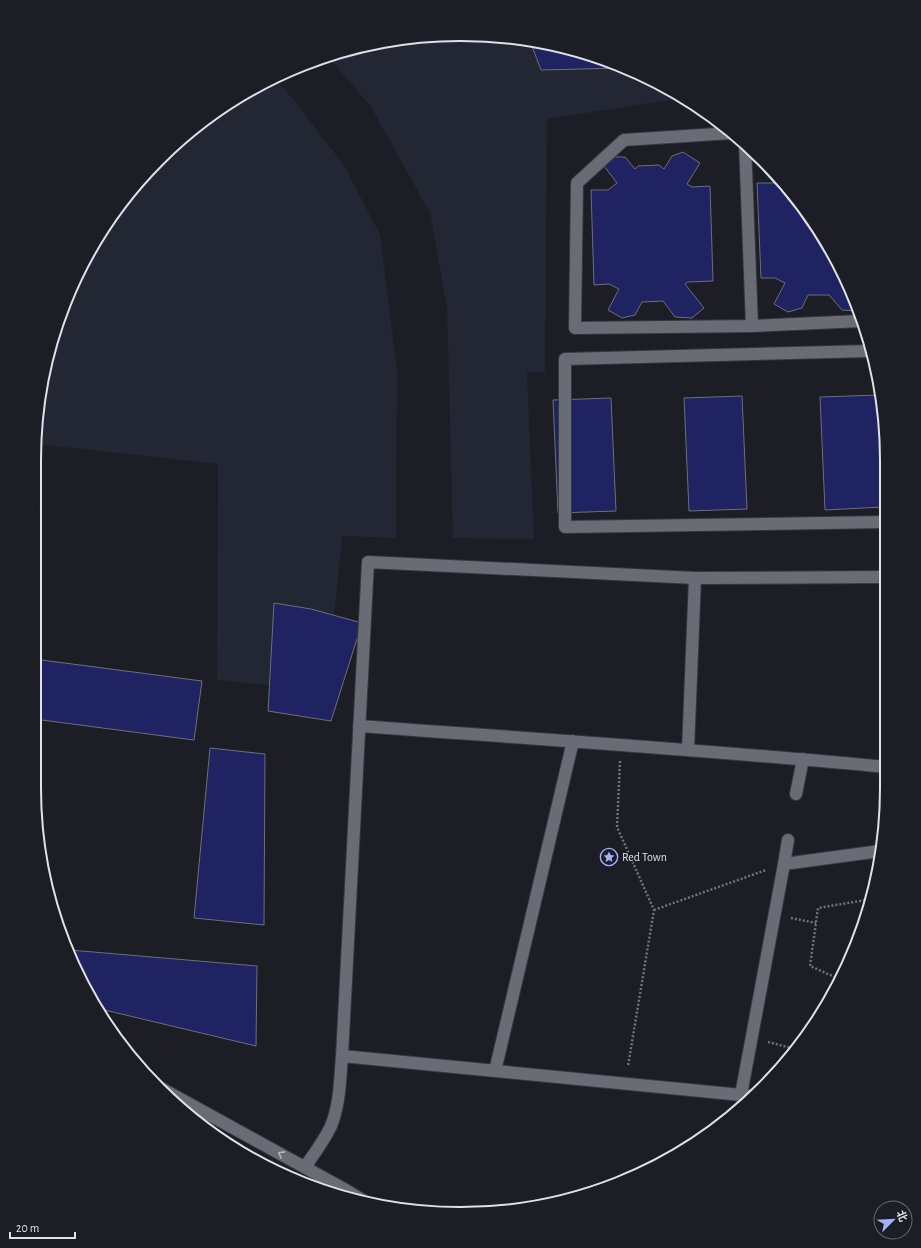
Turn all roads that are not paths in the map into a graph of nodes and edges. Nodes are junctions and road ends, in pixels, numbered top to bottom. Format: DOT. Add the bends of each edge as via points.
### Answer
graph roads {
  1 [pos="723,134"];
  2 [pos="745,153"];
  3 [pos="856,321"];
  4 [pos="752,326"];
  5 [pos="866,351"];
  6 [pos="880,522"];
  7 [pos="880,577"];
  8 [pos="695,578"];
  9 [pos="359,726"];
  10 [pos="573,741"];
  11 [pos="688,750"];
  12 [pos="803,759"];
  13 [pos="880,766"];
  14 [pos="796,794"];
  15 [pos="788,840"];
  16 [pos="875,852"];
  17 [pos="784,864"];
  18 [pos="342,1056"];
  19 [pos="495,1071"];
  20 [pos="747,1093"];
  21 [pos="745,1096"];
  22 [pos="178,1098"];
  23 [pos="305,1167"];
  24 [pos="348,1192"];
  1 -- 4 [label="street" via="624,140 577,183 575,328"];
  2 -- 4 [label="street"];
  3 -- 4 [label="street"];
  5 -- 6 [label="street" via="565,359 565,527"];
  7 -- 8 [label="street"];
  8 -- 9 [label="street" via="368,562"];
  8 -- 11 [label="street"];
  9 -- 10 [label="street"];
  9 -- 18 [label="street"];
  10 -- 11 [label="street"];
  10 -- 19 [label="street"];
  11 -- 12 [label="street"];
  12 -- 13 [label="street"];
  12 -- 14 [label="street"];
  15 -- 17 [label="street"];
  16 -- 17 [label="street"];
  17 -- 20 [label="street" via="752,1039"];
  18 -- 19 [label="street"];
  18 -- 23 [label="street" via="338,1100 331,1125"];
  19 -- 21 [label="street"];
  23 -- 22 [label="street, one-way"];
  23 -- 24 [label="street"];
}
